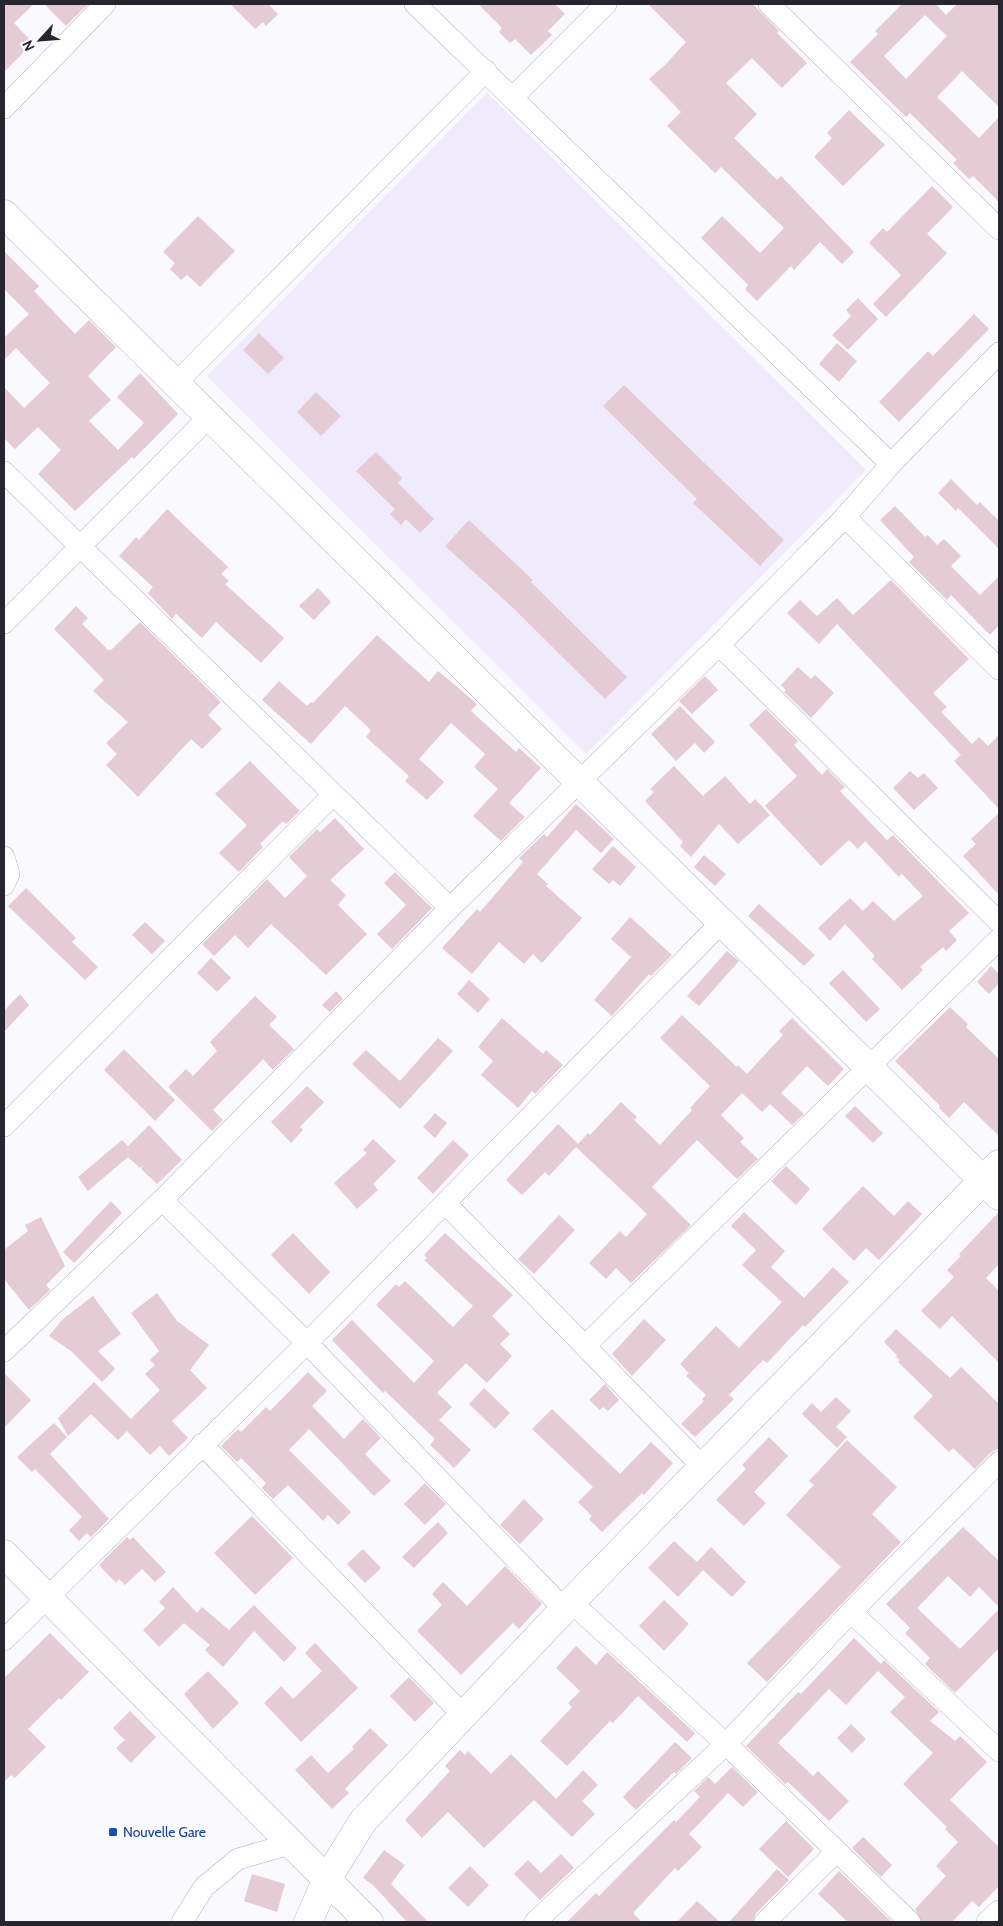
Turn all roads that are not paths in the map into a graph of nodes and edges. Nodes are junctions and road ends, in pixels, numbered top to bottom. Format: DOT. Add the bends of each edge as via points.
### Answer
graph roads {
  1 [pos="104,4"];
  2 [pos="415,4"];
  3 [pos="606,4"];
  4 [pos="769,4"];
  5 [pos="486,71"];
  6 [pos="513,97"];
  7 [pos="4,108"];
  8 [pos="4,214"];
  9 [pos="999,229"];
  10 [pos="999,352"];
  11 [pos="176,383"];
  12 [pos="210,416"];
  13 [pos="891,464"];
  14 [pos="4,472"];
  15 [pos="845,517"];
  16 [pos="79,545"];
  17 [pos="4,623"];
  18 [pos="719,645"];
  19 [pos="999,669"];
  20 [pos="580,782"];
  21 [pos="333,795"];
  22 [pos="4,857"];
  23 [pos="4,885"];
  24 [pos="450,908"];
  25 [pos="722,922"];
  26 [pos="999,922"];
  27 [pos="999,939"];
  28 [pos="869,1067"];
  29 [pos="4,1126"];
  30 [pos="994,1180"];
  31 [pos="162,1200"];
  32 [pos="446,1204"];
  33 [pos="307,1343"];
  34 [pos="585,1346"];
  35 [pos="4,1351"];
  36 [pos="202,1444"];
  37 [pos="999,1462"];
  38 [pos="703,1467"];
  39 [pos="4,1554"];
  40 [pos="47,1598"];
  41 [pos="567,1605"];
  42 [pos="851,1612"];
  43 [pos="4,1640"];
  44 [pos="463,1715"];
  45 [pos="726,1744"];
  46 [pos="999,1752"];
  47 [pos="290,1844"];
  48 [pos="836,1852"];
  49 [pos="328,1879"];
  50 [pos="999,1911"];
  51 [pos="182,1922"];
  52 [pos="308,1922"];
  53 [pos="369,1922"];
  54 [pos="535,1922"];
  55 [pos="766,1922"];
  56 [pos="910,1922"];
  57 [pos="987,1922"];
  1 -- 7 [label="street"];
  2 -- 5 [label="street"];
  3 -- 6 [label="street"];
  4 -- 9 [label="street"];
  5 -- 6 [label="street"];
  5 -- 11 [label="street"];
  6 -- 13 [label="street"];
  8 -- 11 [label="street"];
  10 -- 13 [label="street"];
  11 -- 12 [label="street"];
  12 -- 16 [label="street"];
  12 -- 20 [label="street"];
  13 -- 15 [label="street"];
  14 -- 16 [label="street"];
  15 -- 18 [label="street"];
  15 -- 19 [label="street"];
  16 -- 17 [label="street"];
  16 -- 21 [label="street"];
  18 -- 20 [label="street"];
  18 -- 26 [label="street"];
  20 -- 24 [label="street"];
  20 -- 25 [label="street"];
  21 -- 24 [label="street"];
  21 -- 29 [label="street"];
  22 -- 23 [label="street" via="9,874"];
  24 -- 31 [label="street"];
  25 -- 28 [label="street"];
  25 -- 32 [label="street"];
  27 -- 28 [label="street"];
  28 -- 30 [label="street"];
  28 -- 34 [label="street"];
  30 -- 38 [label="street"];
  31 -- 33 [label="street"];
  31 -- 35 [label="street"];
  32 -- 33 [label="street"];
  32 -- 34 [label="street"];
  33 -- 36 [label="street"];
  33 -- 41 [label="street"];
  34 -- 38 [label="street"];
  36 -- 40 [label="street"];
  36 -- 44 [label="street"];
  37 -- 42 [label="street"];
  38 -- 41 [label="street"];
  39 -- 40 [label="street"];
  40 -- 43 [label="street"];
  40 -- 47 [label="street"];
  41 -- 44 [label="street"];
  41 -- 45 [label="street"];
  42 -- 45 [label="street"];
  42 -- 46 [label="street"];
  44 -- 49 [label="street" via="363,1821"];
  45 -- 48 [label="street"];
  45 -- 54 [label="street"];
  47 -- 49 [label="street"];
  47 -- 51 [label="street" via="238,1859 204,1887"];
  48 -- 55 [label="street"];
  48 -- 56 [label="street"];
  49 -- 52 [label="street"];
  49 -- 53 [label="street"];
  50 -- 57 [label="street"];
}
